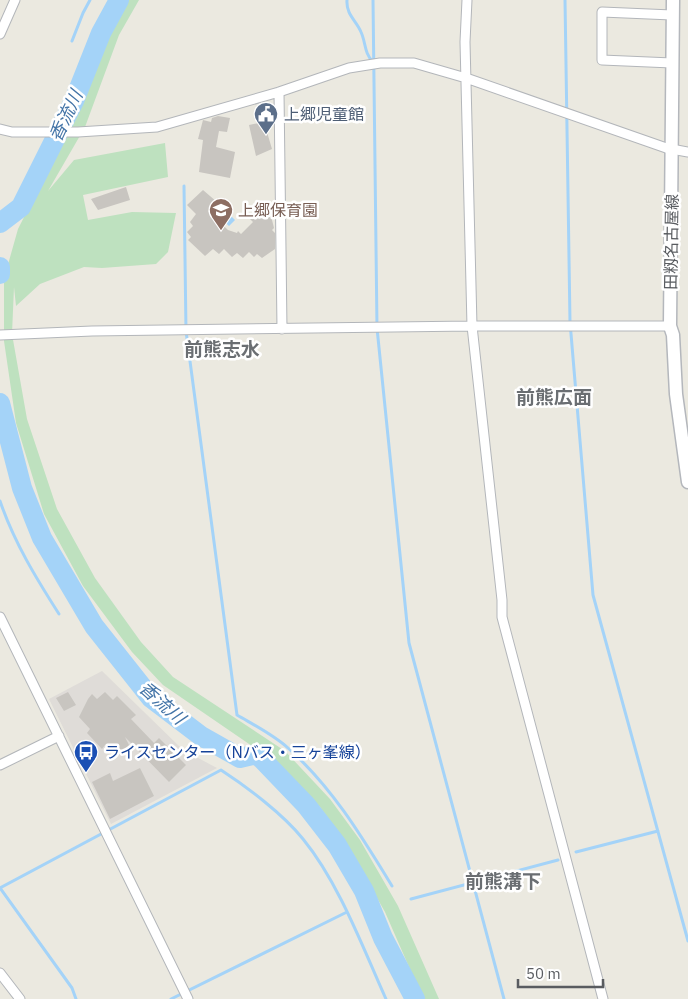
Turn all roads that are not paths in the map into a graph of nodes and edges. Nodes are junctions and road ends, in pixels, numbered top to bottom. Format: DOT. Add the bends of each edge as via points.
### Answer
graph roads {
  1 [pos="15,0"];
  2 [pos="467,0"];
  3 [pos="673,0"];
  4 [pos="672,15"];
  5 [pos="0,33"];
  6 [pos="672,63"];
  7 [pos="466,78"];
  8 [pos="279,92"];
  9 [pos="0,129"];
  10 [pos="672,150"];
  11 [pos="688,152"];
  12 [pos="472,326"];
  13 [pos="670,326"];
  14 [pos="282,329"];
  15 [pos="0,335"];
  16 [pos="685,442"];
  17 [pos="688,482"];
  18 [pos="0,617"];
  19 [pos="59,736"];
  20 [pos="0,766"];
  21 [pos="0,973"];
  22 [pos="20,999"];
  23 [pos="188,999"];
  24 [pos="603,999"];
  1 -- 5 [label="street"];
  2 -- 7 [label="street"];
  3 -- 4 [label="main road, 田籾名古屋線"];
  4 -- 6 [label="main road, 田籾名古屋線"];
  4 -- 6 [label="street" via="602,12 602,60"];
  6 -- 10 [label="main road, 田籾名古屋線"];
  7 -- 8 [label="street" via="414,64 380,63 349,68"];
  7 -- 10 [label="street"];
  7 -- 12 [label="street"];
  8 -- 9 [label="street" via="157,127 78,132 12,132"];
  8 -- 14 [label="street"];
  10 -- 11 [label="street"];
  10 -- 13 [label="main road, 田籾名古屋線"];
  12 -- 13 [label="street"];
  12 -- 14 [label="street"];
  12 -- 24 [label="street" via="502,617"];
  13 -- 16 [label="main road, 田籾名古屋線" via="676,394"];
  14 -- 15 [label="street"];
  16 -- 17 [label="main road, 田籾名古屋線"];
  18 -- 19 [label="street"];
  19 -- 20 [label="street"];
  19 -- 23 [label="street"];
  21 -- 22 [label="street"];
}
